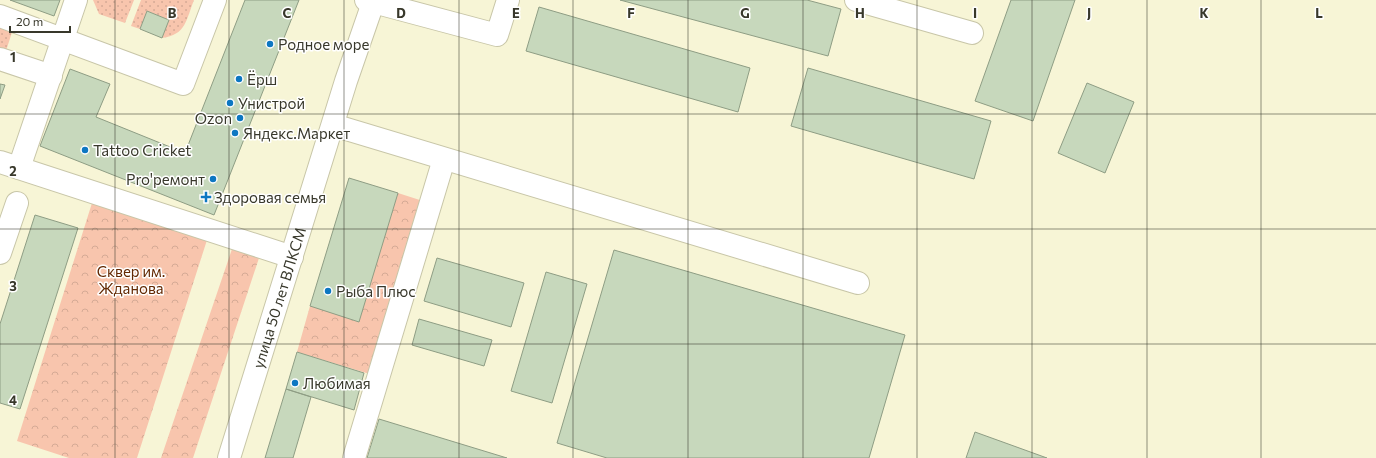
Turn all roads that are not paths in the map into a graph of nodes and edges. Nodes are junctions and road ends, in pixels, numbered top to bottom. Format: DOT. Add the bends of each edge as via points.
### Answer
graph roads {
  1 [pos="76,0"];
  2 [pos="215,0"];
  3 [pos="508,0"];
  4 [pos="856,0"];
  5 [pos="371,1"];
  6 [pos="0,16"];
  7 [pos="972,33"];
  8 [pos="64,38"];
  9 [pos="0,59"];
  10 [pos="51,76"];
  11 [pos="333,125"];
  12 [pos="444,159"];
  13 [pos="9,165"];
  14 [pos="17,203"];
  15 [pos="0,253"];
  16 [pos="292,257"];
  17 [pos="858,283"];
  18 [pos="229,458"];
  19 [pos="354,458"];
  1 -- 8 [label="street"];
  2 -- 8 [label="street" via="183,84"];
  3 -- 5 [label="street" via="497,35"];
  4 -- 7 [label="street"];
  5 -- 11 [label="street, улица 50 лет ВЛКСМ"];
  6 -- 8 [label="street"];
  8 -- 10 [label="street"];
  9 -- 10 [label="street"];
  10 -- 13 [label="street"];
  11 -- 12 [label="street"];
  11 -- 16 [label="street, улица 50 лет ВЛКСМ"];
  12 -- 17 [label="street"];
  12 -- 19 [label="street"];
  13 -- 16 [label="street"];
  14 -- 15 [label="street"];
  16 -- 18 [label="street, улица 50 лет ВЛКСМ"];
}
